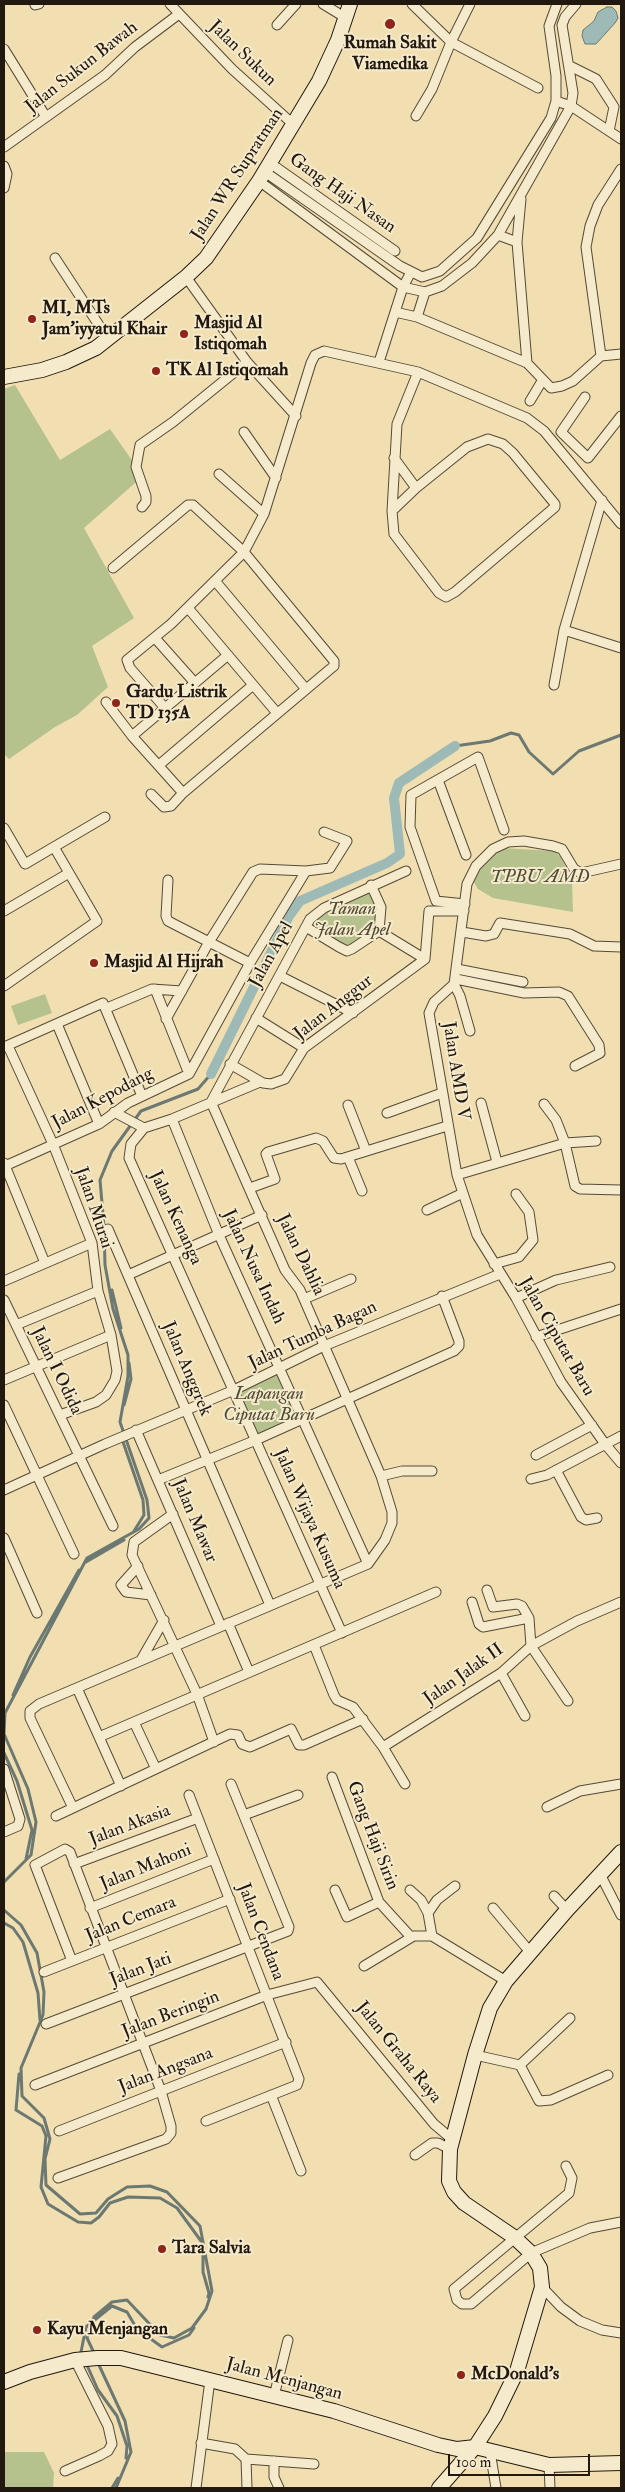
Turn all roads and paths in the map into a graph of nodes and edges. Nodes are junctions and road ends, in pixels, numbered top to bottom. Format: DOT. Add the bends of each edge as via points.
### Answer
graph roads {
  1 [pos="170,4"];
  2 [pos="296,4"];
  3 [pos="323,4"];
  4 [pos="350,4"];
  5 [pos="412,4"];
  6 [pos="470,4"];
  7 [pos="557,4"];
  8 [pos="576,4"];
  9 [pos="179,14"];
  10 [pos="346,18"];
  11 [pos="277,26"];
  12 [pos="451,42"];
  13 [pos="4,49"];
  14 [pos="570,66"];
  15 [pos="538,88"];
  16 [pos="556,100"];
  17 [pos="571,106"];
  18 [pos="416,116"];
  19 [pos="46,117"];
  20 [pos="294,125"];
  21 [pos="609,131"];
  22 [pos="621,139"];
  23 [pos="4,147"];
  24 [pos="4,166"];
  25 [pos="621,169"];
  26 [pos="265,172"];
  27 [pos="4,188"];
  28 [pos="522,194"];
  29 [pos="498,235"];
  30 [pos="517,242"];
  31 [pos="395,251"];
  32 [pos="55,258"];
  33 [pos="411,272"];
  34 [pos="186,277"];
  35 [pos="404,287"];
  36 [pos="425,292"];
  37 [pos="396,312"];
  38 [pos="417,317"];
  39 [pos="108,339"];
  40 [pos="621,354"];
  41 [pos="600,356"];
  42 [pos="247,362"];
  43 [pos="379,362"];
  44 [pos="527,363"];
  45 [pos="418,372"];
  46 [pos="4,375"];
  47 [pos="542,381"];
  48 [pos="585,397"];
  49 [pos="530,401"];
  50 [pos="296,416"];
  51 [pos="621,416"];
  52 [pos="244,432"];
  53 [pos="576,446"];
  54 [pos="394,458"];
  55 [pos="567,458"];
  56 [pos="219,474"];
  57 [pos="276,478"];
  58 [pos="416,488"];
  59 [pos="600,498"];
  60 [pos="142,507"];
  61 [pos="392,511"];
  62 [pos="612,513"];
  63 [pos="264,514"];
  64 [pos="597,517"];
  65 [pos="621,524"];
  66 [pos="244,552"];
  67 [pos="113,568"];
  68 [pos="216,582"];
  69 [pos="188,608"];
  70 [pos="564,630"];
  71 [pos="155,638"];
  72 [pos="621,648"];
  73 [pos="228,655"];
  74 [pos="195,683"];
  75 [pos="253,685"];
  76 [pos="554,685"];
  77 [pos="305,688"];
  78 [pos="106,702"];
  79 [pos="165,708"];
  80 [pos="277,713"];
  81 [pos="132,736"];
  82 [pos="159,765"];
  83 [pos="438,780"];
  84 [pos="183,793"];
  85 [pos="151,794"];
  86 [pos="105,817"];
  87 [pos="4,828"];
  88 [pos="504,830"];
  89 [pos="324,832"];
  90 [pos="54,847"];
  91 [pos="466,855"];
  92 [pos="621,864"];
  93 [pos="406,870"];
  94 [pos="306,871"];
  95 [pos="69,873"];
  96 [pos="168,880"];
  97 [pos="371,885"];
  98 [pos="464,908"];
  99 [pos="4,910"];
  100 [pos="306,927"];
  101 [pos="379,931"];
  102 [pos="462,932"];
  103 [pos="209,942"];
  104 [pos="621,947"];
  105 [pos="426,959"];
  106 [pos="250,963"];
  107 [pos="457,969"];
  108 [pos="280,976"];
  109 [pos="455,982"];
  110 [pos="524,982"];
  111 [pos="4,986"];
  112 [pos="155,989"];
  113 [pos="182,991"];
  114 [pos="105,1005"];
  115 [pos="353,1013"];
  116 [pos="256,1018"];
  117 [pos="166,1019"];
  118 [pos="56,1024"];
  119 [pos="470,1031"];
  120 [pos="6,1046"];
  121 [pos="304,1048"];
  122 [pos="230,1064"];
  123 [pos="575,1066"];
  124 [pos="189,1074"];
  125 [pos="260,1082"];
  126 [pos="442,1093"];
  127 [pos="142,1096"];
  128 [pos="211,1102"];
  129 [pos="348,1104"];
  130 [pos="481,1104"];
  131 [pos="544,1104"];
  132 [pos="114,1112"];
  133 [pos="387,1113"];
  134 [pos="172,1119"];
  135 [pos="98,1124"];
  136 [pos="140,1126"];
  137 [pos="447,1126"];
  138 [pos="596,1141"];
  139 [pos="565,1143"];
  140 [pos="52,1144"];
  141 [pos="366,1151"];
  142 [pos="348,1157"];
  143 [pos="497,1162"];
  144 [pos="4,1164"];
  145 [pos="457,1175"];
  146 [pos="250,1188"];
  147 [pos="621,1190"];
  148 [pos="362,1191"];
  149 [pos="463,1193"];
  150 [pos="516,1194"];
  151 [pos="427,1210"];
  152 [pos="262,1215"];
  153 [pos="108,1229"];
  154 [pos="219,1235"];
  155 [pos="92,1243"];
  156 [pos="174,1254"];
  157 [pos="45,1263"];
  158 [pos="494,1264"];
  159 [pos="610,1267"];
  160 [pos="500,1274"];
  161 [pos="128,1275"];
  162 [pos="351,1279"];
  163 [pos="4,1281"];
  164 [pos="98,1291"];
  165 [pos="442,1296"];
  166 [pos="516,1298"];
  167 [pos="304,1299"];
  168 [pos="4,1300"];
  169 [pos="621,1309"];
  170 [pos="16,1325"];
  171 [pos="111,1335"];
  172 [pos="536,1337"];
  173 [pos="324,1346"];
  174 [pos="36,1366"];
  175 [pos="281,1369"];
  176 [pos="4,1380"];
  177 [pos="234,1390"];
  178 [pos="346,1400"];
  179 [pos="4,1405"];
  180 [pos="186,1411"];
  181 [pos="60,1415"];
  182 [pos="304,1419"];
  183 [pos="592,1425"];
  184 [pos="132,1432"];
  185 [pos="621,1436"];
  186 [pos="256,1440"];
  187 [pos="605,1444"];
  188 [pos="536,1455"];
  189 [pos="79,1456"];
  190 [pos="208,1461"];
  191 [pos="621,1463"];
  192 [pos="556,1470"];
  193 [pos="432,1471"];
  194 [pos="37,1475"];
  195 [pos="380,1476"];
  196 [pos="531,1478"];
  197 [pos="158,1480"];
  198 [pos="4,1490"];
  199 [pos="172,1514"];
  200 [pos="597,1518"];
  201 [pos="113,1526"];
  202 [pos="4,1538"];
  203 [pos="74,1554"];
  204 [pos="368,1564"];
  205 [pos="138,1566"];
  206 [pos="320,1584"];
  207 [pos="487,1590"];
  208 [pos="436,1592"];
  209 [pos="152,1595"];
  210 [pos="472,1602"];
  211 [pos="621,1602"];
  212 [pos="270,1605"];
  213 [pos="36,1613"];
  214 [pos="528,1618"];
  215 [pos="164,1620"];
  216 [pos="224,1624"];
  217 [pos="342,1634"];
  218 [pos="175,1645"];
  219 [pos="314,1645"];
  220 [pos="531,1646"];
  221 [pos="141,1660"];
  222 [pos="248,1672"];
  223 [pos="502,1672"];
  224 [pos="77,1688"];
  225 [pos="197,1694"];
  226 [pos="568,1701"];
  227 [pos="525,1716"];
  228 [pos="362,1719"];
  229 [pos="134,1722"];
  230 [pos="99,1736"];
  231 [pos="214,1742"];
  232 [pos="383,1747"];
  233 [pos="156,1769"];
  234 [pos="4,1770"];
  235 [pos="332,1777"];
  236 [pos="231,1784"];
  237 [pos="405,1784"];
  238 [pos="621,1784"];
  239 [pos="121,1786"];
  240 [pos="189,1795"];
  241 [pos="298,1795"];
  242 [pos="547,1807"];
  243 [pos="73,1808"];
  244 [pos="244,1815"];
  245 [pos="56,1816"];
  246 [pos="198,1818"];
  247 [pos="4,1832"];
  248 [pos="621,1852"];
  249 [pos="214,1859"];
  250 [pos="74,1864"];
  251 [pos="601,1876"];
  252 [pos="455,1886"];
  253 [pos="335,1890"];
  254 [pos="410,1890"];
  255 [pos="554,1896"];
  256 [pos="230,1899"];
  257 [pos="379,1902"];
  258 [pos="90,1908"];
  259 [pos="493,1908"];
  260 [pos="567,1910"];
  261 [pos="428,1913"];
  262 [pos="621,1915"];
  263 [pos="432,1936"];
  264 [pos="412,1938"];
  265 [pos="248,1946"];
  266 [pos="106,1948"];
  267 [pos="530,1952"];
  268 [pos="72,1961"];
  269 [pos="364,1966"];
  270 [pos="44,1972"];
  271 [pos="506,1981"];
  272 [pos="321,1984"];
  273 [pos="124,1994"];
  274 [pos="267,1995"];
  275 [pos="570,2018"];
  276 [pos="46,2024"];
  277 [pos="286,2042"];
  278 [pos="143,2043"];
  279 [pos="475,2055"];
  280 [pos="520,2066"];
  281 [pos="608,2075"];
  282 [pos="35,2085"];
  283 [pos="161,2091"];
  284 [pos="271,2095"];
  285 [pos="206,2120"];
  286 [pos="59,2131"];
  287 [pos="452,2144"];
  288 [pos="416,2155"];
  289 [pos="566,2166"];
  290 [pos="301,2170"];
  291 [pos="58,2178"];
  292 [pos="621,2222"];
  293 [pos="514,2237"];
  294 [pos="531,2252"];
  295 [pos="542,2287"];
  296 [pos="621,2333"];
  297 [pos="288,2340"];
  298 [pos="78,2360"];
  299 [pos="210,2380"];
  300 [pos="4,2382"];
  301 [pos="274,2396"];
  302 [pos="201,2443"];
  303 [pos="475,2447"];
  304 [pos="490,2451"];
  305 [pos="246,2459"];
  306 [pos="274,2461"];
  307 [pos="621,2463"];
  308 [pos="314,2464"];
  309 [pos="549,2465"];
  310 [pos="65,2471"];
  311 [pos="196,2488"];
  312 [pos="246,2488"];
  313 [pos="279,2488"];
  314 [pos="439,2488"];
  315 [pos="496,2488"];
  316 [pos="550,2488"];
  1 -- 9 [label="street, Jalan Sukun"];
  2 -- 11 [label="street"];
  3 -- 10 [label="street"];
  4 -- 10 [label="main road, Jalan WR Supratman"];
  5 -- 12 [label="street"];
  6 -- 12 [label="street"];
  7 -- 16 [label="street" via="548,26 556,76"];
  8 -- 14 [label="street" via="562,25"];
  9 -- 19 [label="street, Jalan Sukun Bawah" via="135,47 105,75"];
  9 -- 20 [label="street, Jalan Sukun" via="232,69"];
  10 -- 20 [label="main road, Jalan WR Supratman" via="320,81"];
  12 -- 15 [label="street"];
  12 -- 18 [label="street" via="432,89"];
  13 -- 19 [label="street"];
  14 -- 17 [label="street"];
  14 -- 21 [label="street" via="596,79 614,107"];
  16 -- 17 [label="street"];
  16 -- 33 [label="street" via="551,118 477,238 435,274 422,277"];
  17 -- 21 [label="street"];
  17 -- 28 [label="street"];
  19 -- 23 [label="street, Jalan Sukun Bawah"];
  20 -- 26 [label="main road, Jalan WR Supratman"];
  21 -- 22 [label="street"];
  24 -- 27 [label="street" via="7,174"];
  25 -- 41 [label="street" via="598,205 586,247"];
  26 -- 31 [label="street, Gang Haji Nasan"];
  26 -- 33 [label="street"];
  26 -- 34 [label="main road, Jalan WR Supratman" via="206,258"];
  26 -- 35 [label="street"];
  28 -- 29 [label="street"];
  28 -- 30 [label="street"];
  29 -- 30 [label="street"];
  29 -- 36 [label="street" via="458,274 442,286"];
  30 -- 44 [label="street"];
  32 -- 39 [label="street"];
  33 -- 35 [label="street"];
  34 -- 39 [label="main road, Jalan WR Supratman"];
  34 -- 42 [label="street"];
  35 -- 36 [label="street"];
  35 -- 37 [label="street"];
  36 -- 38 [label="street"];
  37 -- 38 [label="street"];
  37 -- 43 [label="street"];
  38 -- 44 [label="street"];
  39 -- 46 [label="main road, Jalan WR Supratman" via="66,362 42,370"];
  40 -- 41 [label="street"];
  41 -- 47 [label="street" via="566,385 551,388"];
  42 -- 50 [label="street"];
  42 -- 60 [label="street" via="140,445 136,467 146,496"];
  43 -- 45 [label="street"];
  43 -- 50 [label="street" via="324,351 315,354"];
  44 -- 47 [label="street"];
  45 -- 54 [label="street" via="397,424"];
  45 -- 55 [label="street" via="527,418 544,431"];
  47 -- 49 [label="street"];
  48 -- 53 [label="street" via="561,432"];
  50 -- 57 [label="street"];
  51 -- 53 [label="street" via="588,458"];
  52 -- 57 [label="street"];
  53 -- 55 [label="street"];
  54 -- 58 [label="street"];
  54 -- 61 [label="street"];
  55 -- 59 [label="street"];
  56 -- 63 [label="street"];
  57 -- 63 [label="street"];
  58 -- 61 [label="street"];
  58 -- 61 [label="street" via="467,447 488,439 503,444 513,453 555,507 446,597 439,593 394,534"];
  59 -- 62 [label="street"];
  59 -- 64 [label="street"];
  62 -- 64 [label="street"];
  62 -- 65 [label="street"];
  63 -- 66 [label="street"];
  64 -- 70 [label="street"];
  66 -- 67 [label="street" via="191,504"];
  66 -- 68 [label="street"];
  66 -- 77 [label="street" via="334,661 334,666"];
  68 -- 69 [label="street"];
  68 -- 77 [label="street"];
  69 -- 71 [label="street"];
  69 -- 73 [label="street"];
  70 -- 72 [label="street"];
  70 -- 76 [label="street"];
  71 -- 74 [label="street"];
  71 -- 79 [label="street" via="127,663"];
  73 -- 74 [label="street"];
  73 -- 75 [label="street"];
  74 -- 79 [label="street"];
  75 -- 80 [label="street"];
  75 -- 82 [label="street"];
  77 -- 80 [label="street"];
  78 -- 81 [label="street"];
  79 -- 81 [label="street"];
  80 -- 84 [label="street"];
  81 -- 82 [label="street"];
  82 -- 84 [label="street"];
  83 -- 88 [label="street" via="478,757"];
  83 -- 91 [label="street"];
  83 -- 98 [label="street" via="411,795 410,827 436,901"];
  84 -- 85 [label="street" via="167,808"];
  86 -- 90 [label="street"];
  87 -- 90 [label="street" via="25,864"];
  89 -- 94 [label="street" via="347,841 330,868"];
  90 -- 95 [label="street"];
  92 -- 98 [label="street" via="581,873 574,869 562,848 524,841 508,842 493,849 476,866 467,884"];
  93 -- 97 [label="street, Jalan Apel"];
  94 -- 103 [label="street" via="260,869 253,872"];
  94 -- 106 [label="street"];
  95 -- 99 [label="street"];
  95 -- 111 [label="street" via="97,920"];
  96 -- 103 [label="street" via="168,921"];
  97 -- 100 [label="street, Jalan Apel" via="317,912"];
  97 -- 101 [label="street" via="380,907"];
  98 -- 102 [label="street"];
  98 -- 105 [label="street" via="429,911"];
  100 -- 101 [label="street" via="347,951"];
  100 -- 108 [label="street, Jalan Apel"];
  101 -- 105 [label="street"];
  102 -- 104 [label="street" via="486,936 494,934 500,923 570,934 594,946"];
  102 -- 107 [label="street"];
  103 -- 106 [label="street"];
  103 -- 113 [label="street"];
  105 -- 115 [label="street, Jalan Anggur"];
  106 -- 124 [label="street"];
  107 -- 109 [label="street"];
  107 -- 110 [label="street"];
  108 -- 115 [label="street"];
  108 -- 116 [label="street, Jalan Apel"];
  109 -- 119 [label="street"];
  109 -- 123 [label="street" via="524,993 559,992 568,996 599,1045 600,1053"];
  109 -- 126 [label="street, Jalan AMD V" via="434,1002 429,1012"];
  112 -- 113 [label="street"];
  112 -- 114 [label="street"];
  112 -- 117 [label="street"];
  113 -- 117 [label="street"];
  114 -- 118 [label="street"];
  114 -- 127 [label="street"];
  115 -- 121 [label="street, Jalan Anggur"];
  116 -- 121 [label="street"];
  116 -- 122 [label="street, Jalan Apel"];
  117 -- 124 [label="street"];
  118 -- 120 [label="street"];
  118 -- 135 [label="street"];
  120 -- 140 [label="street, Jalan Murai"];
  121 -- 125 [label="street, Jalan Anggur" via="285,1079 271,1084"];
  122 -- 125 [label="street"];
  122 -- 128 [label="street, Jalan Apel"];
  124 -- 127 [label="street, Jalan Kepodang"];
  125 -- 128 [label="street, Jalan Anggur"];
  126 -- 133 [label="street"];
  126 -- 137 [label="street, Jalan AMD V"];
  127 -- 132 [label="street, Jalan Kepodang"];
  128 -- 134 [label="street"];
  128 -- 146 [label="street, Jalan Dahlia"];
  129 -- 141 [label="street"];
  130 -- 143 [label="street"];
  131 -- 139 [label="street" via="556,1120"];
  132 -- 135 [label="street, Jalan Kepodang"];
  132 -- 136 [label="street"];
  134 -- 136 [label="street"];
  134 -- 154 [label="street, Jalan Nusa Indah"];
  135 -- 140 [label="street, Jalan Kepodang"];
  136 -- 156 [label="street, Jalan Kenanga" via="129,1158"];
  137 -- 141 [label="street"];
  137 -- 145 [label="street, Jalan AMD V"];
  138 -- 139 [label="street"];
  139 -- 143 [label="street"];
  139 -- 147 [label="street" via="575,1186"];
  140 -- 144 [label="street, Jalan Kepodang"];
  140 -- 155 [label="street, Jalan Murai"];
  141 -- 142 [label="street"];
  142 -- 146 [label="street" via="336,1159 323,1141 316,1138 268,1152 275,1179"];
  142 -- 148 [label="street"];
  143 -- 145 [label="street"];
  144 -- 157 [label="street"];
  145 -- 149 [label="street, Jalan AMD V"];
  146 -- 152 [label="street, Jalan Dahlia"];
  149 -- 151 [label="street"];
  149 -- 158 [label="street, Jalan AMD V" via="477,1235"];
  150 -- 158 [label="street" via="529,1212 533,1240 519,1257"];
  152 -- 154 [label="street"];
  152 -- 167 [label="street, Jalan Dahlia" via="285,1270"];
  153 -- 161 [label="street, Jalan Anggrek"];
  154 -- 156 [label="street"];
  154 -- 175 [label="street, Jalan Nusa Indah"];
  155 -- 157 [label="street"];
  155 -- 164 [label="street, Jalan Murai"];
  156 -- 161 [label="street"];
  156 -- 177 [label="street, Jalan Kenanga"];
  157 -- 163 [label="street"];
  158 -- 160 [label="street, Jalan AMD V"];
  159 -- 166 [label="street" via="556,1280"];
  160 -- 165 [label="street, Jalan Tumba Bagan"];
  160 -- 166 [label="street, Jalan Ciputat Baru"];
  161 -- 180 [label="street, Jalan Anggrek"];
  162 -- 167 [label="street"];
  164 -- 170 [label="street"];
  164 -- 171 [label="street, Jalan Murai"];
  165 -- 173 [label="street, Jalan Tumba Bagan"];
  165 -- 178 [label="street" via="459,1341 457,1349"];
  166 -- 172 [label="street, Jalan Ciputat Baru"];
  167 -- 173 [label="street, Jalan Dahlia"];
  168 -- 170 [label="street, Jalan I Odida"];
  169 -- 172 [label="street"];
  170 -- 174 [label="street, Jalan I Odida"];
  171 -- 174 [label="street"];
  171 -- 181 [label="street, Jalan Murai" via="117,1371 106,1395"];
  172 -- 183 [label="street, Jalan Ciputat Baru" via="561,1382"];
  173 -- 175 [label="street, Jalan Tumba Bagan"];
  173 -- 178 [label="street, Jalan Dahlia"];
  174 -- 176 [label="street"];
  174 -- 181 [label="street, Jalan I Odida"];
  175 -- 177 [label="street, Jalan Tumba Bagan"];
  175 -- 182 [label="street, Jalan Nusa Indah"];
  177 -- 180 [label="street, Jalan Tumba Bagan"];
  177 -- 186 [label="street, Jalan Wijaya Kusuma"];
  178 -- 182 [label="street"];
  178 -- 195 [label="street, Jalan Dahlia"];
  179 -- 194 [label="street"];
  180 -- 184 [label="street, Jalan Tumba Bagan"];
  180 -- 190 [label="street, Jalan Anggrek"];
  181 -- 189 [label="street, Jalan I Odida"];
  182 -- 186 [label="street"];
  182 -- 204 [label="street, Jalan Nusa Indah"];
  183 -- 187 [label="street, Jalan Ciputat Baru"];
  183 -- 188 [label="street"];
  184 -- 189 [label="street, Jalan Tumba Bagan"];
  184 -- 197 [label="street, Jalan Mawar"];
  185 -- 187 [label="street"];
  186 -- 190 [label="street"];
  186 -- 206 [label="street, Jalan Wijaya Kusuma"];
  187 -- 191 [label="street, Jalan Ciputat Baru"];
  187 -- 192 [label="street"];
  189 -- 194 [label="street, Jalan Tumba Bagan"];
  189 -- 201 [label="street, Jalan I Odida"];
  190 -- 197 [label="street"];
  190 -- 212 [label="street, Jalan Anggrek"];
  192 -- 196 [label="street"];
  192 -- 200 [label="street" via="580,1517 586,1520"];
  193 -- 195 [label="street" via="402,1471"];
  194 -- 198 [label="street, Jalan Tumba Bagan"];
  194 -- 203 [label="street"];
  195 -- 204 [label="street, Jalan Dahlia" via="392,1523 385,1540"];
  197 -- 199 [label="street, Jalan Mawar"];
  199 -- 205 [label="street" via="134,1542 132,1555"];
  199 -- 216 [label="street, Jalan Mawar"];
  202 -- 213 [label="street"];
  204 -- 206 [label="street"];
  205 -- 209 [label="street"];
  205 -- 209 [label="street" via="122,1585 126,1592"];
  206 -- 212 [label="street"];
  206 -- 217 [label="street, Jalan Wijaya Kusuma"];
  207 -- 214 [label="street" via="492,1606 500,1608 519,1604"];
  208 -- 217 [label="street"];
  209 -- 215 [label="street"];
  210 -- 214 [label="street" via="483,1627"];
  211 -- 220 [label="street, Jalan Jalak II"];
  212 -- 216 [label="street"];
  214 -- 220 [label="street"];
  215 -- 218 [label="street"];
  215 -- 221 [label="street"];
  216 -- 218 [label="street"];
  216 -- 222 [label="street, Jalan Mawar"];
  217 -- 219 [label="street"];
  218 -- 221 [label="street"];
  218 -- 225 [label="street"];
  219 -- 222 [label="street"];
  219 -- 228 [label="street" via="337,1700 353,1707"];
  220 -- 223 [label="street, Jalan Jalak II"];
  220 -- 226 [label="street"];
  221 -- 224 [label="street"];
  222 -- 225 [label="street"];
  223 -- 227 [label="street"];
  223 -- 232 [label="street, Jalan Jalak II"];
  224 -- 230 [label="street"];
  224 -- 243 [label="street" via="39,1704 29,1714"];
  225 -- 229 [label="street"];
  225 -- 231 [label="street"];
  228 -- 231 [label="street" via="304,1745 299,1745 291,1729 250,1747 242,1744 234,1734"];
  228 -- 232 [label="street"];
  229 -- 230 [label="street"];
  229 -- 233 [label="street"];
  230 -- 239 [label="street"];
  231 -- 233 [label="street"];
  232 -- 237 [label="street"];
  233 -- 239 [label="street"];
  234 -- 247 [label="street" via="20,1822 16,1828"];
  235 -- 257 [label="street, Gang Haji Sirin"];
  236 -- 244 [label="street"];
  238 -- 242 [label="street" via="580,1791"];
  239 -- 243 [label="street"];
  240 -- 246 [label="street, Jalan Cendana"];
  241 -- 244 [label="street"];
  243 -- 245 [label="street"];
  244 -- 265 [label="street, Jalan Jati" via="289,1927 285,1934"];
  246 -- 249 [label="street, Jalan Cendana"];
  246 -- 250 [label="street, Jalan Akasia"];
  248 -- 251 [label="main road"];
  249 -- 256 [label="street, Jalan Cendana"];
  249 -- 258 [label="street, Jalan Mahoni"];
  250 -- 258 [label="street"];
  250 -- 268 [label="street" via="65,1848 35,1865"];
  251 -- 260 [label="main road"];
  251 -- 262 [label="street"];
  252 -- 261 [label="street" via="437,1900"];
  253 -- 257 [label="street" via="348,1917"];
  254 -- 261 [label="street"];
  255 -- 260 [label="street"];
  256 -- 265 [label="street, Jalan Cendana"];
  256 -- 266 [label="street, Jalan Cemara"];
  257 -- 264 [label="street, Gang Haji Sirin"];
  258 -- 266 [label="street"];
  259 -- 267 [label="street"];
  260 -- 267 [label="main road"];
  261 -- 263 [label="street"];
  263 -- 264 [label="street"];
  263 -- 271 [label="street"];
  264 -- 269 [label="street"];
  265 -- 273 [label="street, Jalan Jati"];
  265 -- 274 [label="street, Jalan Cendana"];
  266 -- 268 [label="street, Jalan Cemara"];
  266 -- 273 [label="street"];
  267 -- 271 [label="main road"];
  268 -- 270 [label="street, Jalan Cemara"];
  271 -- 279 [label="main road" via="490,2008"];
  272 -- 274 [label="street, Jalan Beringin" via="312,1982"];
  272 -- 287 [label="street, Jalan Graha Raya"];
  273 -- 276 [label="street, Jalan Jati"];
  273 -- 278 [label="street"];
  274 -- 277 [label="street, Jalan Cendana"];
  274 -- 278 [label="street, Jalan Beringin"];
  275 -- 280 [label="street"];
  277 -- 283 [label="street, Jalan Angsana"];
  277 -- 284 [label="street, Jalan Cendana" via="299,2081 297,2085"];
  278 -- 282 [label="street, Jalan Beringin"];
  278 -- 283 [label="street"];
  279 -- 280 [label="street"];
  279 -- 287 [label="main road"];
  280 -- 281 [label="street" via="539,2101 551,2100"];
  283 -- 286 [label="street, Jalan Angsana"];
  283 -- 291 [label="street" via="171,2126 166,2139"];
  284 -- 285 [label="street"];
  284 -- 290 [label="street"];
  287 -- 288 [label="street" via="432,2143"];
  287 -- 293 [label="main road" via="450,2181 454,2192 464,2203"];
  289 -- 293 [label="street" via="572,2178 570,2193"];
  292 -- 294 [label="street" via="590,2228"];
  293 -- 294 [label="main road"];
  293 -- 294 [label="street" via="454,2289 457,2300 467,2305 476,2301"];
  294 -- 295 [label="main road" via="540,2268"];
  295 -- 296 [label="street" via="561,2308 580,2321"];
  295 -- 303 [label="main road" via="517,2371 495,2416"];
  297 -- 301 [label="street"];
  298 -- 299 [label="main road, Jalan Menjangan" via="121,2358"];
  298 -- 300 [label="main road, Jalan Menjangan"];
  298 -- 310 [label="street" via="108,2426 112,2444 100,2456"];
  299 -- 301 [label="main road, Jalan Menjangan"];
  299 -- 302 [label="street"];
  301 -- 303 [label="main road, Jalan Menjangan" via="438,2446"];
  302 -- 305 [label="street" via="235,2450"];
  302 -- 311 [label="street"];
  303 -- 304 [label="main road, Jalan Menjangan"];
  303 -- 314 [label="main road"];
  304 -- 309 [label="main road, Jalan Menjangan"];
  304 -- 315 [label="street"];
  305 -- 306 [label="street"];
  305 -- 312 [label="street"];
  306 -- 308 [label="street"];
  306 -- 313 [label="street" via="274,2477"];
  307 -- 309 [label="main road, Jalan Menjangan"];
  309 -- 316 [label="street"];
}
